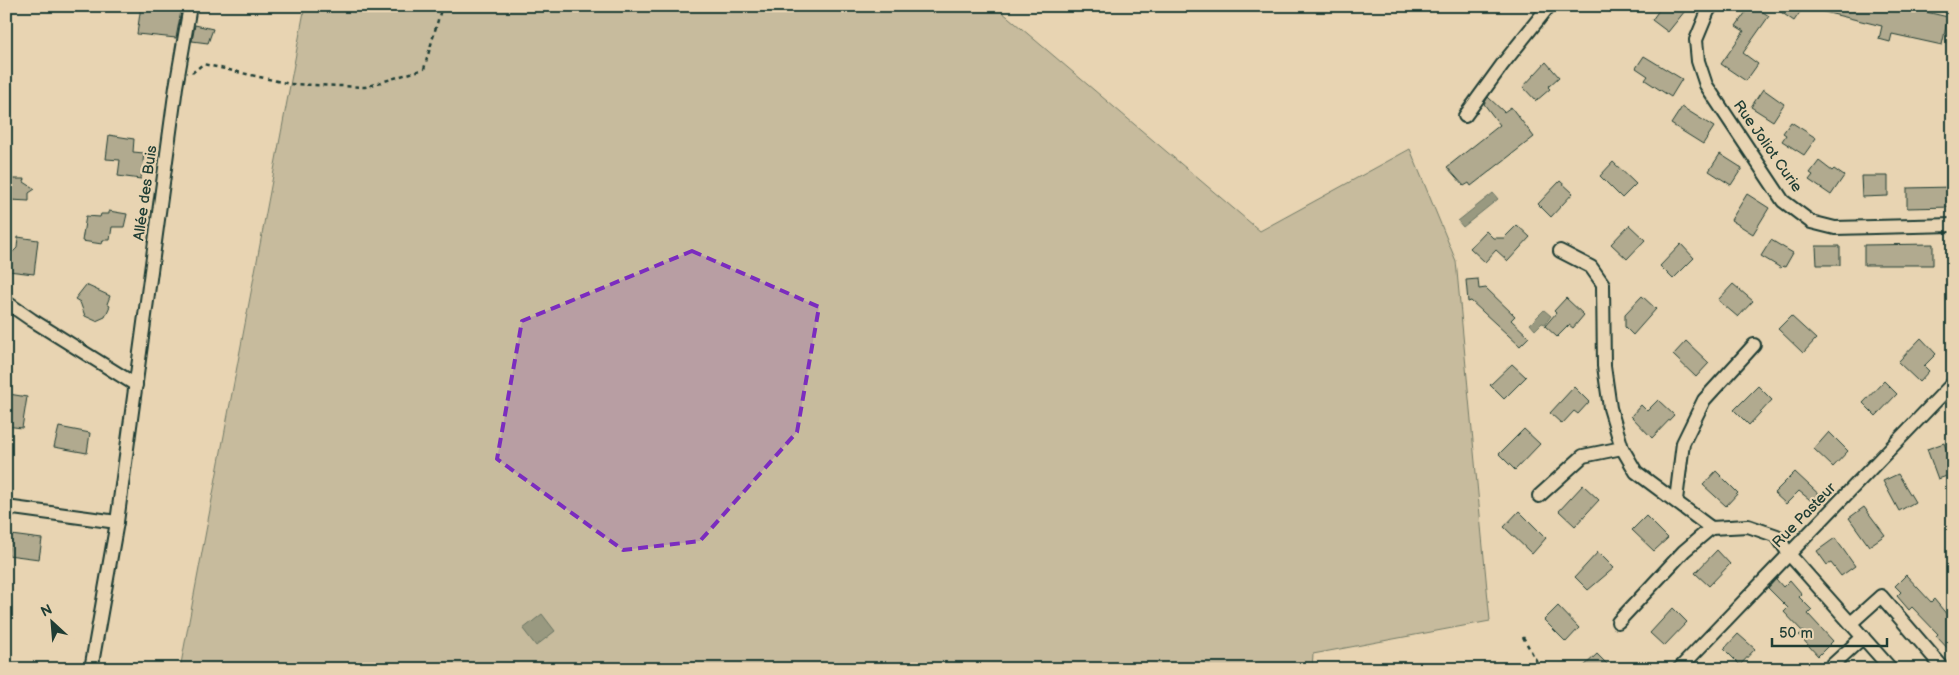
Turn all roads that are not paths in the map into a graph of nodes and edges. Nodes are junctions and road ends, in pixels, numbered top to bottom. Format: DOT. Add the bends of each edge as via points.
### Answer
graph roads {
  1 [pos="190,6"];
  2 [pos="1549,6"];
  3 [pos="1712,6"];
  4 [pos="1465,116"];
  5 [pos="1953,225"];
  6 [pos="1560,251"];
  7 [pos="6,302"];
  8 [pos="1754,345"];
  9 [pos="1953,383"];
  10 [pos="136,384"];
  11 [pos="1622,448"];
  12 [pos="1539,496"];
  13 [pos="1676,500"];
  14 [pos="6,507"];
  15 [pos="117,522"];
  16 [pos="1711,528"];
  17 [pos="1789,554"];
  18 [pos="1618,622"];
  19 [pos="1851,623"];
  20 [pos="1863,637"];
  21 [pos="91,669"];
  22 [pos="1678,669"];
  23 [pos="1828,669"];
  24 [pos="1891,669"];
  25 [pos="1944,669"];
  1 -- 10 [label="street, Allée des Buis"];
  2 -- 4 [label="street"];
  3 -- 5 [label="street, Rue Joliot Curie" via="1696,40 1698,61 1706,84 1783,201 1812,222 1835,228"];
  6 -- 11 [label="street" via="1592,267 1603,284 1604,366 1610,408"];
  7 -- 10 [label="street"];
  8 -- 13 [label="street" via="1704,400 1682,443"];
  9 -- 17 [label="street, Rue Pasteur"];
  10 -- 15 [label="street, Allée des Buis"];
  11 -- 12 [label="street" via="1583,456"];
  11 -- 13 [label="street" via="1636,472"];
  13 -- 16 [label="street"];
  14 -- 15 [label="street"];
  15 -- 21 [label="street, Allée des Buis"];
  16 -- 17 [label="street" via="1748,526 1777,536"];
  16 -- 18 [label="street" via="1684,551"];
  17 -- 19 [label="street"];
  17 -- 22 [label="street, Rue Pasteur"];
  19 -- 20 [label="street"];
  19 -- 25 [label="street" via="1881,596"];
  20 -- 23 [label="street"];
  20 -- 24 [label="street"];
}
